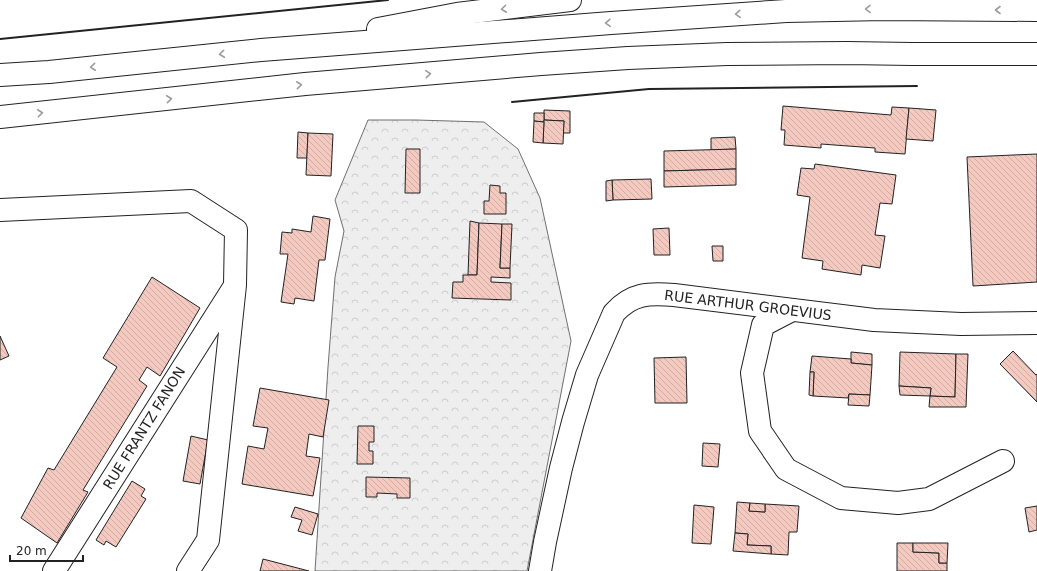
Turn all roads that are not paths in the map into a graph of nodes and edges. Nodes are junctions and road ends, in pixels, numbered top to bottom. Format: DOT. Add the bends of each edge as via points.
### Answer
graph roads {
  1 [pos="570,0"];
  2 [pos="1037,10"];
  3 [pos="261,50"];
  4 [pos="912,54"];
  5 [pos="1037,54"];
  6 [pos="1037,66"];
  7 [pos="0,75"];
  8 [pos="0,117"];
  9 [pos="0,210"];
  10 [pos="235,285"];
  11 [pos="792,310"];
  12 [pos="1037,323"];
  13 [pos="1003,461"];
  14 [pos="54,571"];
  15 [pos="188,571"];
  16 [pos="540,571"];
  1 -- 3 [label="main road, one-way" via="458,14"];
  2 -- 3 [label="main road, one-way" via="786,11"];
  3 -- 7 [label="main road, one-way"];
  4 -- 5 [label="main road"];
  4 -- 6 [label="main road"];
  8 -- 4 [label="main road, one-way" via="305,84 541,64 727,54"];
  9 -- 10 [label="main road" via="191,200 236,230"];
  10 -- 14 [label="main road, RUE FRANTZ FANON"];
  10 -- 15 [label="main road" via="208,540"];
  11 -- 12 [label="main road, RUE ARTHUR GROEVIUS" via="874,320 960,324"];
  11 -- 13 [label="main road" via="763,325 752,373 760,431 786,469 841,498 898,503 929,499"];
  11 -- 16 [label="main road, RUE ARTHUR GROEVIUS" via="656,294 635,297 621,305 614,313 588,375 575,415 561,468"];
}
